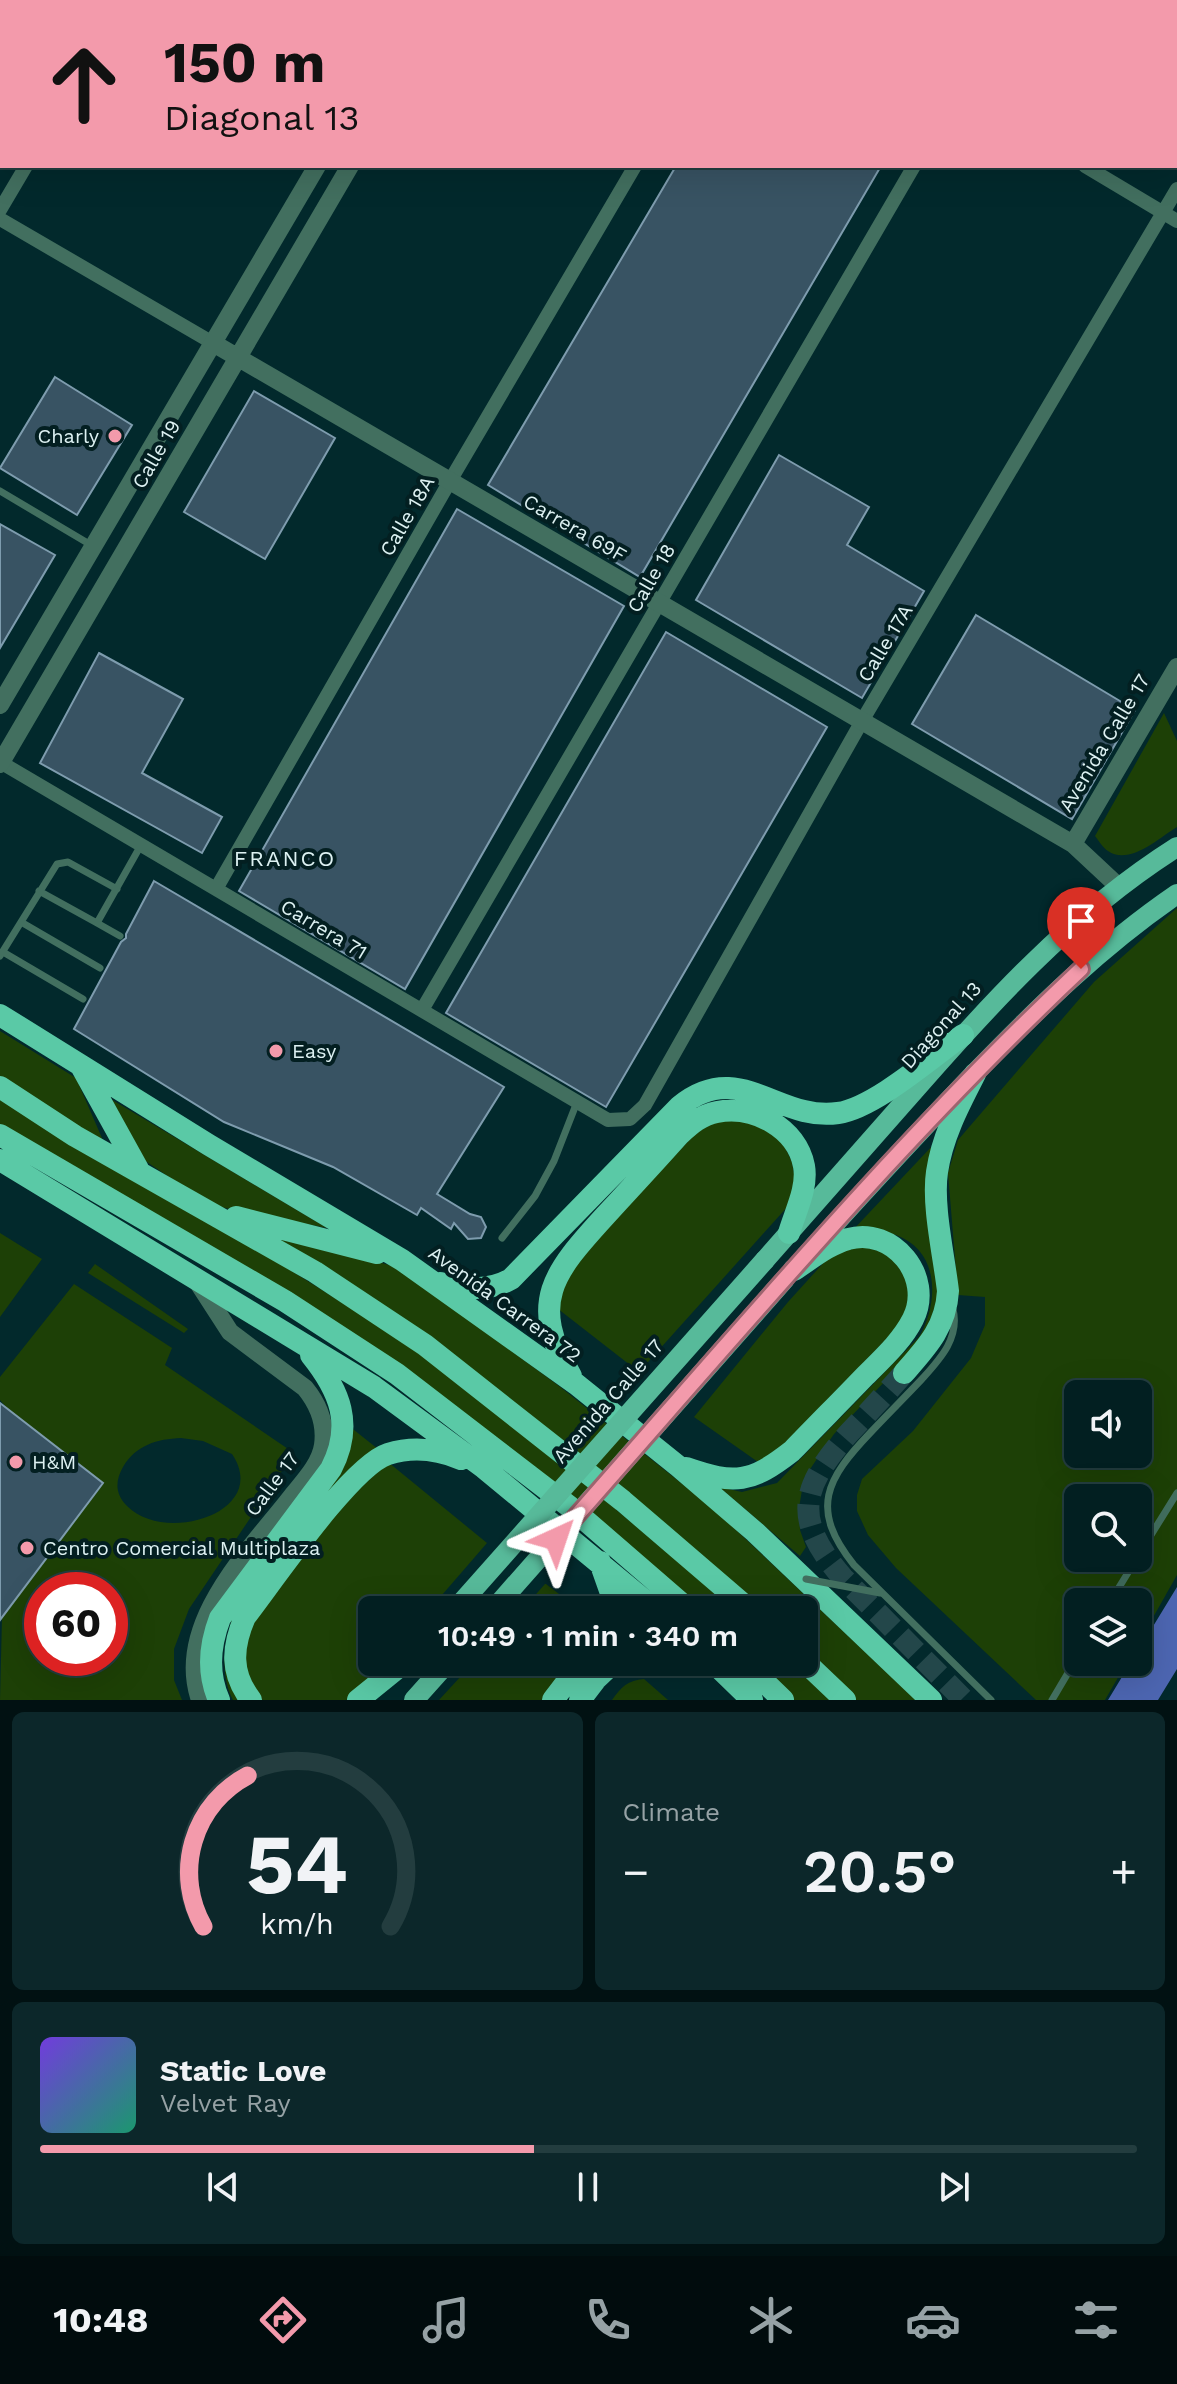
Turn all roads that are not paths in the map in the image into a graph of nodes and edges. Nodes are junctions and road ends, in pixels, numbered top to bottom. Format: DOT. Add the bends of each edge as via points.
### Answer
graph roads {
  1 [pos="25,168"];
  2 [pos="316,168"];
  3 [pos="349,168"];
  4 [pos="634,168"];
  5 [pos="913,168"];
  6 [pos="1088,168"];
  7 [pos="1177,189"];
  8 [pos="0,210"];
  9 [pos="1163,213"];
  10 [pos="0,219"];
  11 [pos="1177,221"];
  12 [pos="213,343"];
  13 [pos="238,357"];
  14 [pos="450,481"];
  15 [pos="0,491"];
  16 [pos="94,546"];
  17 [pos="660,603"];
  18 [pos="1177,667"];
  19 [pos="0,705"];
  20 [pos="862,721"];
  21 [pos="0,763"];
  22 [pos="1073,844"];
  23 [pos="141,845"];
  24 [pos="1177,847"];
  25 [pos="1118,886"];
  26 [pos="117,889"];
  27 [pos="216,889"];
  28 [pos="39,891"];
  29 [pos="1177,894"];
  30 [pos="21,922"];
  31 [pos="97,923"];
  32 [pos="120,936"];
  33 [pos="1,954"];
  34 [pos="100,968"];
  35 [pos="83,999"];
  36 [pos="422,1010"];
  37 [pos="0,1015"];
  38 [pos="963,1035"];
  39 [pos="81,1065"];
  40 [pos="975,1074"];
  41 [pos="0,1087"];
  42 [pos="577,1102"];
  43 [pos="630,1119"];
  44 [pos="0,1135"];
  45 [pos="0,1160"];
  46 [pos="138,1170"];
  47 [pos="65,1199"];
  48 [pos="209,1210"];
  49 [pos="136,1215"];
  50 [pos="789,1233"];
  51 [pos="502,1238"];
  52 [pos="402,1260"];
  53 [pos="765,1260"];
  54 [pos="790,1274"];
  55 [pos="196,1279"];
  56 [pos="433,1281"];
  57 [pos="948,1291"];
  58 [pos="300,1342"];
  59 [pos="904,1373"];
  60 [pos="576,1384"];
  61 [pos="678,1466"];
  62 [pos="484,1468"];
  63 [pos="1177,1493"];
  64 [pos="1152,1534"];
  65 [pos="600,1561"];
  66 [pos="806,1579"];
  67 [pos="880,1593"];
  68 [pos="468,1596"];
  69 [pos="505,1596"];
  70 [pos="612,1596"];
  71 [pos="640,1596"];
  72 [pos="673,1596"];
  73 [pos="734,1596"];
  74 [pos="818,1674"];
  75 [pos="388,1676"];
  76 [pos="394,1676"];
  77 [pos="435,1676"];
  78 [pos="571,1676"];
  79 [pos="599,1676"];
  80 [pos="735,1676"];
  81 [pos="744,1676"];
  82 [pos="1066,1676"];
  83 [pos="200,1700"];
  84 [pos="219,1700"];
  85 [pos="251,1700"];
  86 [pos="358,1700"];
  87 [pos="373,1700"];
  88 [pos="414,1700"];
  89 [pos="553,1700"];
  90 [pos="580,1700"];
  91 [pos="752,1700"];
  92 [pos="783,1700"];
  93 [pos="845,1700"];
  94 [pos="931,1700"];
  95 [pos="991,1700"];
  96 [pos="1052,1700"];
  1 -- 8 [label="street"];
  2 -- 12 [label="street, Calle 19"];
  3 -- 13 [label="street, Calle 19"];
  4 -- 14 [label="street, Calle 18A"];
  5 -- 17 [label="street, Calle 18"];
  6 -- 9 [label="street"];
  7 -- 9 [label="street, Calle 17A"];
  9 -- 11 [label="street"];
  9 -- 20 [label="street, Calle 17A"];
  10 -- 12 [label="street, Carrera 69F"];
  12 -- 13 [label="street, Carrera 69F"];
  12 -- 16 [label="street, Calle 19"];
  13 -- 14 [label="street, Carrera 69F"];
  13 -- 21 [label="street, Calle 19"];
  14 -- 17 [label="street, Carrera 69F"];
  14 -- 27 [label="street, Calle 18A"];
  15 -- 16 [label="lane"];
  16 -- 19 [label="street, Calle 19"];
  17 -- 20 [label="street, Carrera 69F"];
  17 -- 36 [label="street, Calle 18"];
  18 -- 22 [label="street, Avenida Calle 17"];
  20 -- 22 [label="street, Carrera 69F"];
  20 -- 43 [label="street, Calle 17A" via="645,1105"];
  21 -- 23 [label="street, Carrera 71"];
  22 -- 25 [label="street, Carrera 69F"];
  23 -- 26 [label="lane"];
  23 -- 27 [label="street, Carrera 71"];
  24 -- 25 [label="main road, Diagonal 13"];
  25 -- 38 [label="main road, Diagonal 13" via="1030,964"];
  26 -- 28 [label="lane" via="62,862"];
  26 -- 31 [label="lane"];
  27 -- 36 [label="street, Carrera 71"];
  28 -- 30 [label="lane"];
  28 -- 31 [label="lane"];
  29 -- 40 [label="main road" via="1081,969"];
  30 -- 33 [label="lane"];
  30 -- 34 [label="lane"];
  31 -- 32 [label="lane"];
  33 -- 35 [label="lane"];
  36 -- 42 [label="street, Carrera 71"];
  37 -- 39 [label="highway, Avenida Carrera 72"];
  38 -- 50 [label="main road, Diagonal 13"];
  38 -- 56 [label="highway" via="874,1099 838,1113 806,1112 732,1088 700,1092 680,1106 511,1279 465,1289"];
  39 -- 46 [label="highway"];
  39 -- 52 [label="highway, Avenida Carrera 72"];
  40 -- 54 [label="main road"];
  40 -- 57 [label="highway" via="952,1118 936,1173"];
  41 -- 46 [label="highway"];
  42 -- 43 [label="street, Carrera 71" via="608,1120"];
  42 -- 51 [label="lane" via="535,1196"];
  44 -- 49 [label="highway"];
  45 -- 47 [label="highway"];
  46 -- 48 [label="highway"];
  47 -- 49 [label="highway"];
  47 -- 55 [label="highway"];
  48 -- 52 [label="highway"];
  48 -- 73 [label="highway" via="425,1345"];
  49 -- 72 [label="highway" via="285,1301 397,1374 570,1507"];
  50 -- 53 [label="main road, Diagonal 13"];
  50 -- 60 [label="highway" via="805,1170 793,1140 782,1128 751,1113 715,1112 697,1119 572,1252 556,1278 551,1332"];
  52 -- 56 [label="highway, Avenida Carrera 72"];
  53 -- 68 [label="main road, Avenida Calle 17, bridge"];
  54 -- 61 [label="highway" via="849,1238 885,1240 900,1250 914,1273 915,1316 886,1355 792,1451 768,1468 735,1479"];
  54 -- 69 [label="main road, bridge"];
  55 -- 58 [label="highway"];
  55 -- 83 [label="street, Calle 17" via="230,1332 312,1397 323,1445 312,1469 204,1619 193,1667"];
  56 -- 60 [label="highway, Avenida Carrera 72"];
  57 -- 59 [label="highway" via="942,1324"];
  57 -- 67 [label="lane" via="954,1331 948,1347 845,1459 829,1488 828,1513 841,1549"];
  58 -- 62 [label="highway" via="374,1387"];
  58 -- 84 [label="highway" via="334,1388 341,1409 340,1448 331,1469 220,1618 211,1652"];
  60 -- 61 [label="highway, Avenida Carrera 72"];
  61 -- 66 [label="highway, Avenida Carrera 72"];
  62 -- 65 [label="highway"];
  62 -- 85 [label="highway" via="425,1449 387,1455 359,1474 245,1617 234,1662"];
  63 -- 64 [label="lane"];
  65 -- 70 [label="highway"];
  65 -- 71 [label="highway"];
  66 -- 67 [label="lane, bridge"];
  66 -- 94 [label="highway, Avenida Carrera 72"];
  67 -- 95 [label="lane"];
  74 -- 93 [label="highway"];
  75 -- 86 [label="highway"];
  76 -- 87 [label="main road"];
  77 -- 88 [label="main road"];
  78 -- 89 [label="highway"];
  79 -- 90 [label="highway"];
  80 -- 91 [label="highway"];
  81 -- 92 [label="highway"];
  82 -- 96 [label="lane"];
}
